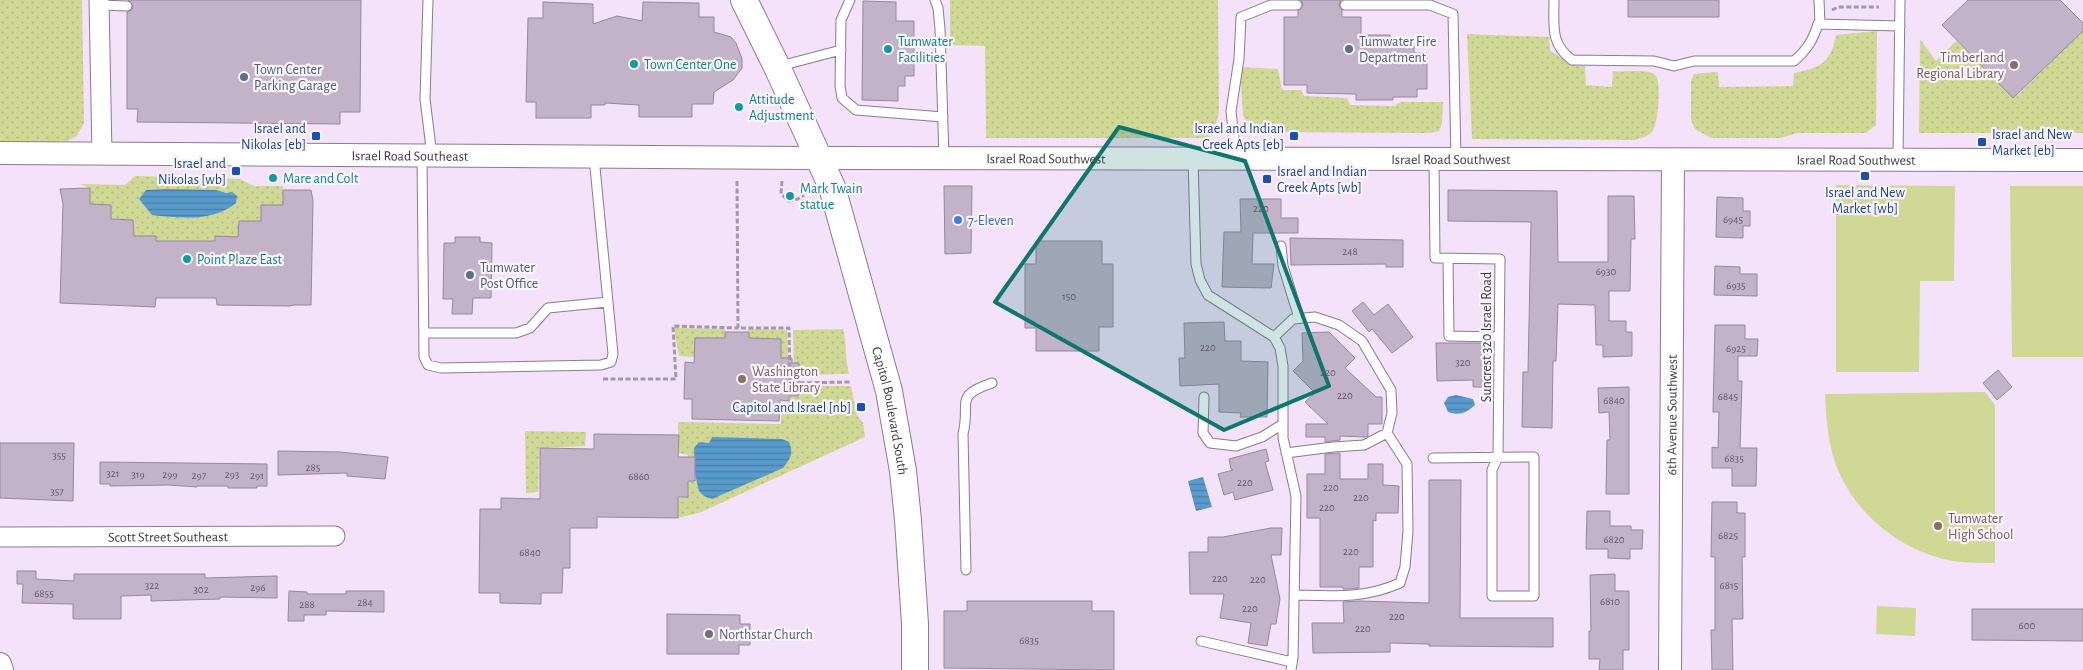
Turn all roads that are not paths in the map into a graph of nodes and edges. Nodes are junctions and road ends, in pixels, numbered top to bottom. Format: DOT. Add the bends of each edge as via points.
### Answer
graph roads {
  1 [pos="428,0"];
  2 [pos="744,0"];
  3 [pos="850,0"];
  4 [pos="935,0"];
  5 [pos="1554,0"];
  6 [pos="1819,0"];
  7 [pos="1900,0"];
  8 [pos="99,3"];
  9 [pos="1298,5"];
  10 [pos="1345,5"];
  11 [pos="127,6"];
  12 [pos="1820,24"];
  13 [pos="1900,26"];
  14 [pos="841,50"];
  15 [pos="778,67"];
  16 [pos="943,117"];
  17 [pos="0,153"];
  18 [pos="102,154"];
  19 [pos="427,156"];
  20 [pos="594,157"];
  21 [pos="819,158"];
  22 [pos="944,158"];
  23 [pos="1193,159"];
  24 [pos="1236,159"];
  25 [pos="1445,160"];
  26 [pos="1673,160"];
  27 [pos="2083,160"];
  28 [pos="1898,161"];
  29 [pos="1280,246"];
  30 [pos="1448,258"];
  31 [pos="608,302"];
  32 [pos="1299,318"];
  33 [pos="424,333"];
  34 [pos="1274,337"];
  35 [pos="1500,337"];
  36 [pos="992,383"];
  37 [pos="1204,397"];
  38 [pos="1283,424"];
  39 [pos="1387,433"];
  40 [pos="1286,453"];
  41 [pos="1498,457"];
  42 [pos="1433,458"];
  43 [pos="335,536"];
  44 [pos="0,537"];
  45 [pos="966,570"];
  46 [pos="1294,595"];
  47 [pos="1201,641"];
  48 [pos="0,664"];
  49 [pos="1292,666"];
  50 [pos="2,670"];
  51 [pos="916,670"];
  52 [pos="1670,670"];
  1 -- 19 [label="lane"];
  2 -- 15 [label="main road, Capitol Boulevard South"];
  3 -- 14 [label="lane" via="841,20"];
  4 -- 16 [label="lane" via="940,29"];
  5 -- 12 [label="lane" via="1556,42 1572,60 1654,61 1674,66 1694,61 1794,61 1805,52"];
  6 -- 12 [label="lane"];
  7 -- 13 [label="lane"];
  8 -- 11 [label="lane"];
  8 -- 18 [label="street"];
  9 -- 24 [label="lane" via="1271,5 1241,17 1232,111"];
  10 -- 25 [label="lane" via="1430,5 1453,14"];
  12 -- 13 [label="lane"];
  13 -- 28 [label="lane"];
  14 -- 15 [label="lane"];
  14 -- 16 [label="lane" via="842,98 856,110"];
  15 -- 21 [label="main road, Capitol Boulevard South"];
  16 -- 22 [label="lane"];
  17 -- 18 [label="street, Israel Road Southeast"];
  18 -- 19 [label="street, Israel Road Southeast"];
  19 -- 20 [label="street, Israel Road Southeast"];
  19 -- 33 [label="lane"];
  20 -- 21 [label="street, Israel Road Southeast"];
  20 -- 31 [label="lane"];
  21 -- 22 [label="street, Israel Road Southwest"];
  21 -- 51 [label="main road, Capitol Boulevard South" via="832,187 889,391 908,520"];
  22 -- 23 [label="street, Israel Road Southwest"];
  23 -- 24 [label="street, Israel Road Southwest"];
  23 -- 34 [label="lane" via="1196,264 1200,280 1208,294"];
  24 -- 25 [label="street, Israel Road Southwest"];
  25 -- 26 [label="street, Israel Road Southwest"];
  25 -- 30 [label="lane" via="1435,258"];
  26 -- 28 [label="street, Israel Road Southwest"];
  26 -- 52 [label="street, 6th Avenue Southwest"];
  27 -- 28 [label="street, Israel Road Southwest"];
  29 -- 32 [label="lane"];
  30 -- 35 [label="lane" via="1449,336"];
  30 -- 35 [label="lane, Suncrest 320 Israel Road" via="1500,259"];
  31 -- 33 [label="lane" via="548,308 530,328 516,333"];
  31 -- 33 [label="lane" via="613,354 608,365 441,368 428,365 426,361"];
  32 -- 34 [label="lane" via="1292,319"];
  32 -- 39 [label="lane" via="1315,316 1339,325 1362,341 1391,390 1392,413"];
  34 -- 38 [label="lane" via="1283,366"];
  35 -- 41 [label="lane, Suncrest 320 Israel Road"];
  36 -- 45 [label="lane" via="972,391 965,403"];
  37 -- 38 [label="lane" via="1203,433 1210,443 1236,446 1262,437"];
  38 -- 40 [label="lane"];
  39 -- 40 [label="lane" via="1364,445"];
  39 -- 46 [label="lane" via="1407,464 1408,530 1405,567 1400,583 1381,592 1356,595"];
  40 -- 46 [label="lane" via="1296,496"];
  41 -- 41 [label="lane, Suncrest 320 Israel Road" via="1492,470 1492,596 1534,596 1534,457"];
  41 -- 42 [label="lane"];
  43 -- 44 [label="street, Scott Street Southeast"];
  46 -- 49 [label="lane"];
  47 -- 49 [label="lane"];
  48 -- 50 [label="street"];
}
